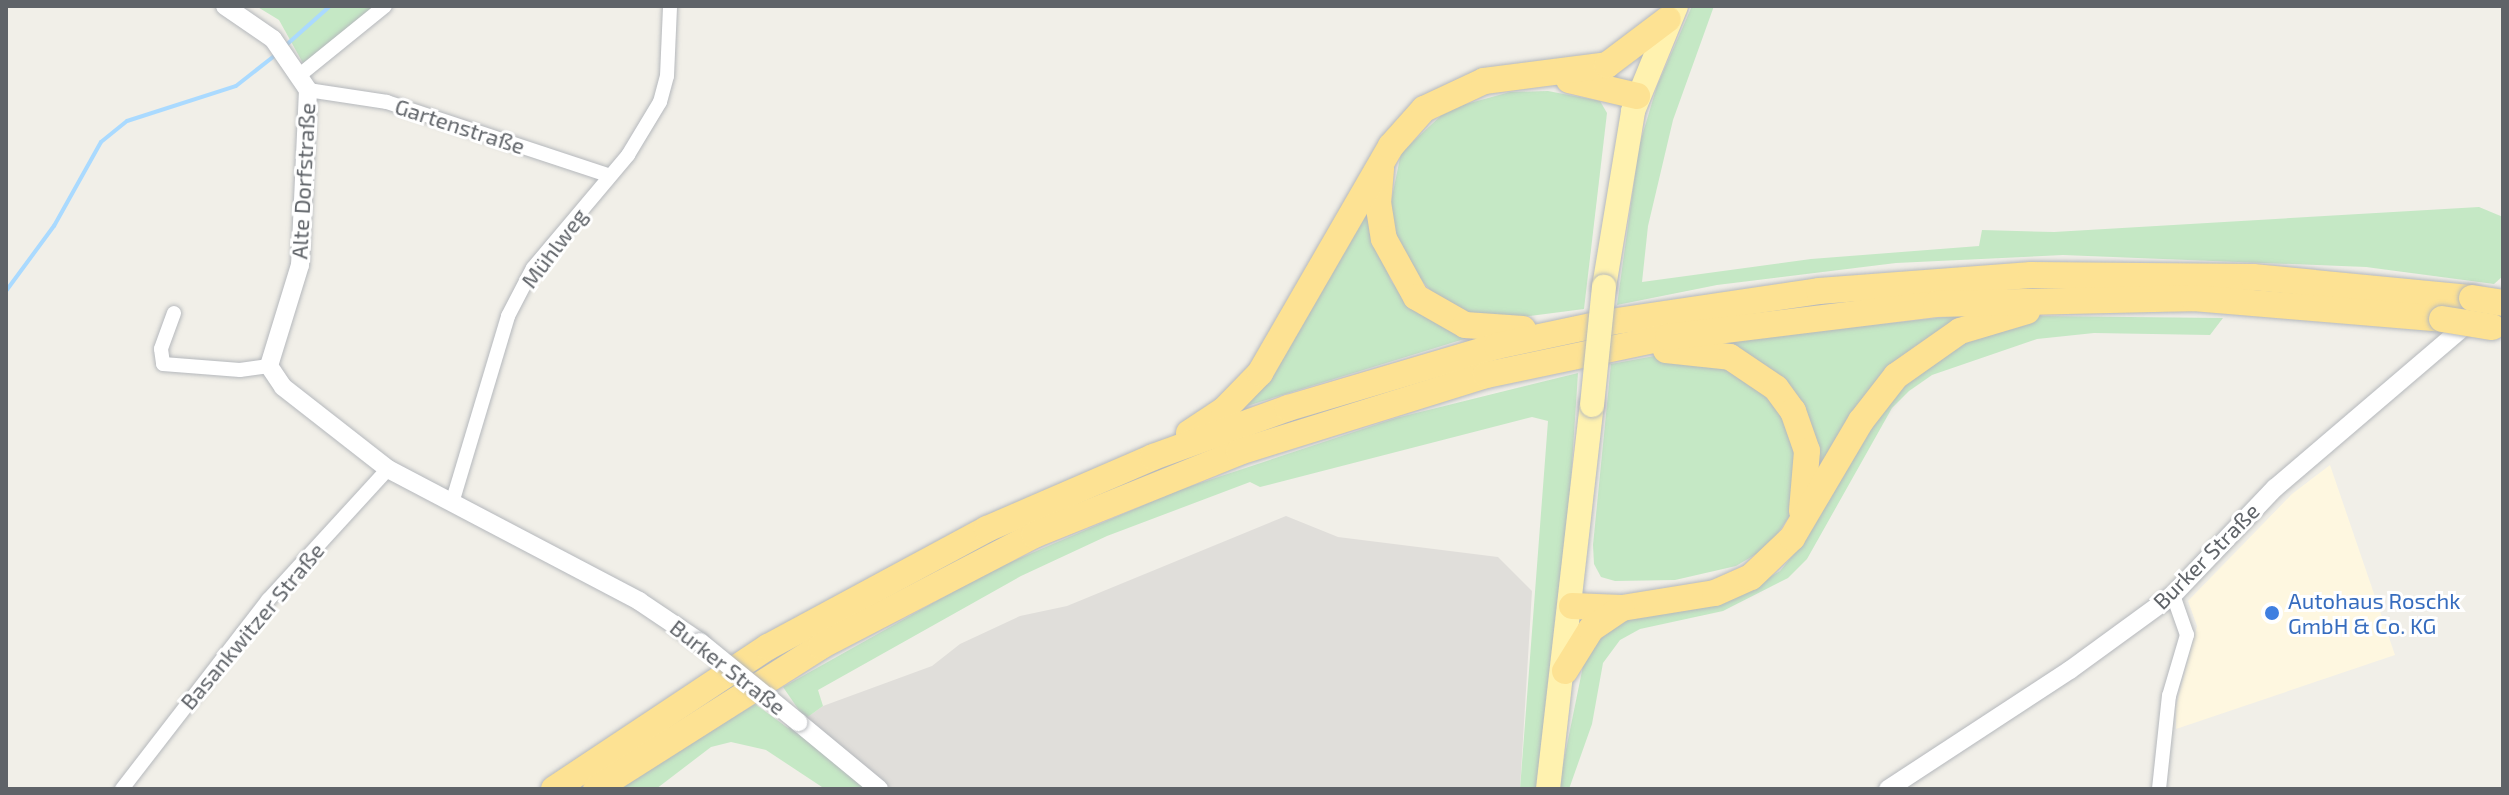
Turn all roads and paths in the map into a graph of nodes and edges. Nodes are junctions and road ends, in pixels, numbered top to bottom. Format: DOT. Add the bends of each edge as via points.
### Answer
graph roads {
  1 [pos="225,6"];
  2 [pos="385,6"];
  3 [pos="670,6"];
  4 [pos="1672,12"];
  5 [pos="300,74"];
  6 [pos="1546,76"];
  7 [pos="1637,96"];
  8 [pos="1383,160"];
  9 [pos="608,175"];
  10 [pos="2503,295"];
  11 [pos="2077,299"];
  12 [pos="174,313"];
  13 [pos="2499,319"];
  14 [pos="1610,322"];
  15 [pos="1570,357"];
  16 [pos="269,366"];
  17 [pos="1153,457"];
  18 [pos="388,469"];
  19 [pos="452,503"];
  20 [pos="1799,525"];
  21 [pos="2173,595"];
  22 [pos="1573,599"];
  23 [pos="1658,600"];
  24 [pos="1622,608"];
  25 [pos="1565,671"];
  26 [pos="122,789"];
  27 [pos="554,789"];
  28 [pos="596,789"];
  29 [pos="879,789"];
  30 [pos="1548,789"];
  31 [pos="1888,789"];
  32 [pos="2159,789"];
  1 -- 5 [label="street" via="273,39"];
  2 -- 5 [label="street"];
  3 -- 19 [label="street, Mühlweg" via="667,76 660,102 628,155 533,268 508,316"];
  4 -- 6 [label="highway" via="1607,65"];
  4 -- 7 [label="main road"];
  5 -- 9 [label="street, Gartenstraße"];
  5 -- 16 [label="street, Alte Dorfstraße" via="300,265"];
  6 -- 7 [label="highway"];
  6 -- 8 [label="highway" via="1484,81 1450,93 1412,120"];
  7 -- 22 [label="main road, bridge" via="1617,185 1604,287"];
  8 -- 14 [label="highway" via="1378,202 1384,239 1400,275 1427,306 1465,325 1495,330"];
  8 -- 17 [label="highway" via="1260,373 1224,410"];
  10 -- 21 [label="street, Burker Straße" via="2316,451"];
  11 -- 13 [label="highway, bridge" via="2208,299"];
  11 -- 15 [label="highway" via="1820,314"];
  11 -- 20 [label="highway" via="1979,323 1910,364 1871,405"];
  12 -- 16 [label="street" via="161,349 163,364 240,370"];
  13 -- 14 [label="highway, bridge" via="2472,298 2253,277 2031,275 1819,291"];
  14 -- 17 [label="highway" via="1418,369"];
  15 -- 20 [label="highway" via="1689,349 1730,357 1754,370 1785,399 1804,437 1808,480"];
  15 -- 28 [label="highway" via="1321,424 1046,529 821,646"];
  16 -- 18 [label="street" via="299,403 358,440"];
  17 -- 27 [label="highway" via="987,529 799,629"];
  18 -- 19 [label="street"];
  18 -- 26 [label="street, Basankwitzer Straße" via="268,600"];
  19 -- 29 [label="street, Burker Straße, bridge" via="700,642"];
  20 -- 23 [label="highway" via="1773,561 1739,584"];
  21 -- 31 [label="street, Burker Straße" via="2070,670"];
  21 -- 32 [label="street" via="2187,635 2169,696"];
  22 -- 23 [label="highway"];
  22 -- 24 [label="highway"];
  22 -- 25 [label="main road"];
  23 -- 24 [label="highway"];
  24 -- 25 [label="highway" via="1582,638"];
  25 -- 30 [label="main road"];
}
